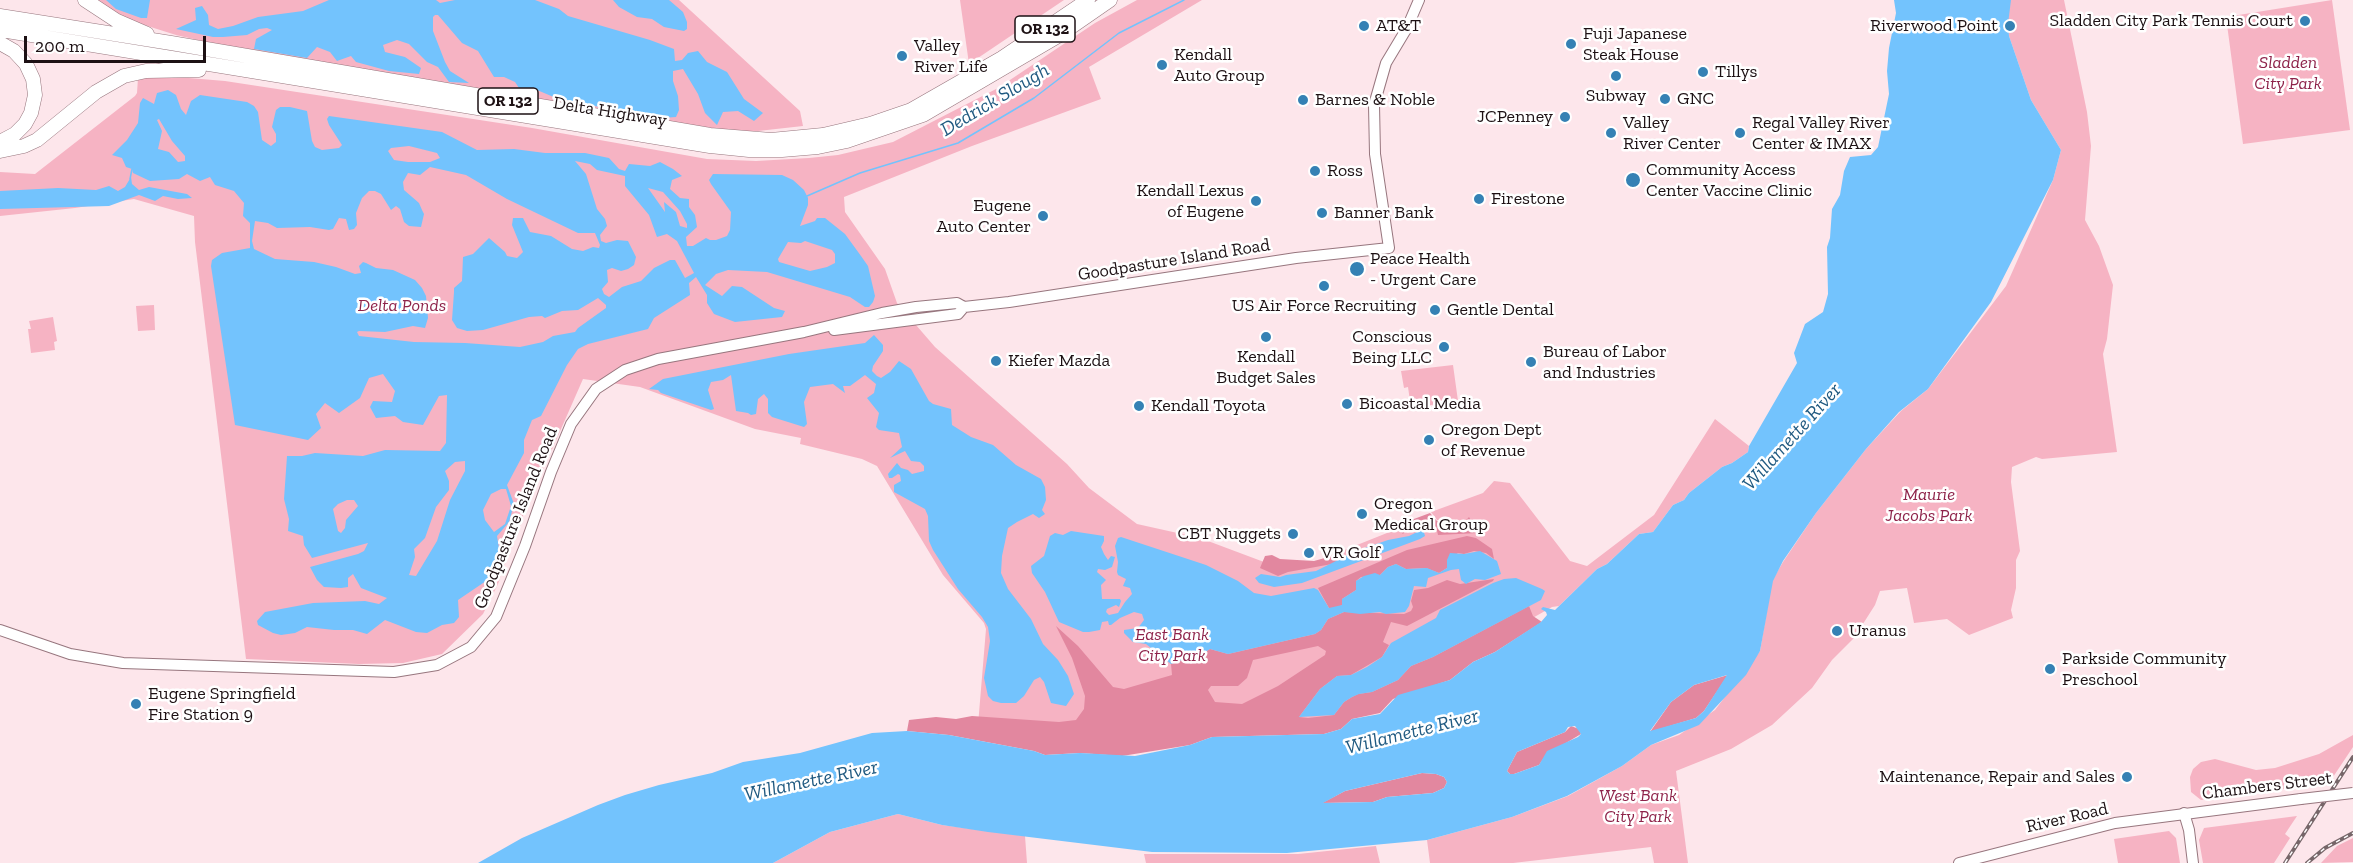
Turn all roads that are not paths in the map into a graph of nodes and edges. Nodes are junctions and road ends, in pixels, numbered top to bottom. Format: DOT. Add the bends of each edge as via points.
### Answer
graph roads {
  1 [pos="85,0"];
  2 [pos="1088,0"];
  3 [pos="1110,0"];
  4 [pos="1117,0"];
  5 [pos="1419,0"];
  6 [pos="0,16"];
  7 [pos="0,30"];
  8 [pos="1058,36"];
  9 [pos="0,43"];
  10 [pos="171,43"];
  11 [pos="248,70"];
  12 [pos="0,142"];
  13 [pos="0,151"];
  14 [pos="0,630"];
  15 [pos="2353,793"];
  16 [pos="2184,813"];
  17 [pos="1959,863"];
  18 [pos="2193,863"];
  1 -- 10 [label="highway" via="117,21"];
  2 -- 10 [label="highway, Delta Highway / OR 132" via="1002,58 910,110 841,132 795,139 710,135"];
  3 -- 8 [label="highway, Delta Highway / OR 132"];
  4 -- 8 [label="highway"];
  5 -- 14 [label="main road, Goodpasture Island Road" via="1386,63 1374,105 1375,154 1389,248 964,307 958,314 922,320 804,332 649,361 625,370 596,389 576,416 496,617 471,647 437,665 394,672 123,663 70,654"];
  6 -- 10 [label="highway, Delta Highway / OR 132"];
  7 -- 11 [label="highway, Delta Highway / OR 132"];
  8 -- 11 [label="highway, Delta Highway / OR 132" via="913,120 848,141 782,150 710,146"];
  9 -- 12 [label="highway" via="22,59 35,88 29,118 15,134"];
  11 -- 13 [label="highway" via="152,70 124,76 96,92 37,140"];
  15 -- 16 [label="main road, Chambers Street, bridge"];
  16 -- 17 [label="main road, River Road" via="2087,829"];
  16 -- 18 [label="main road"];
}
